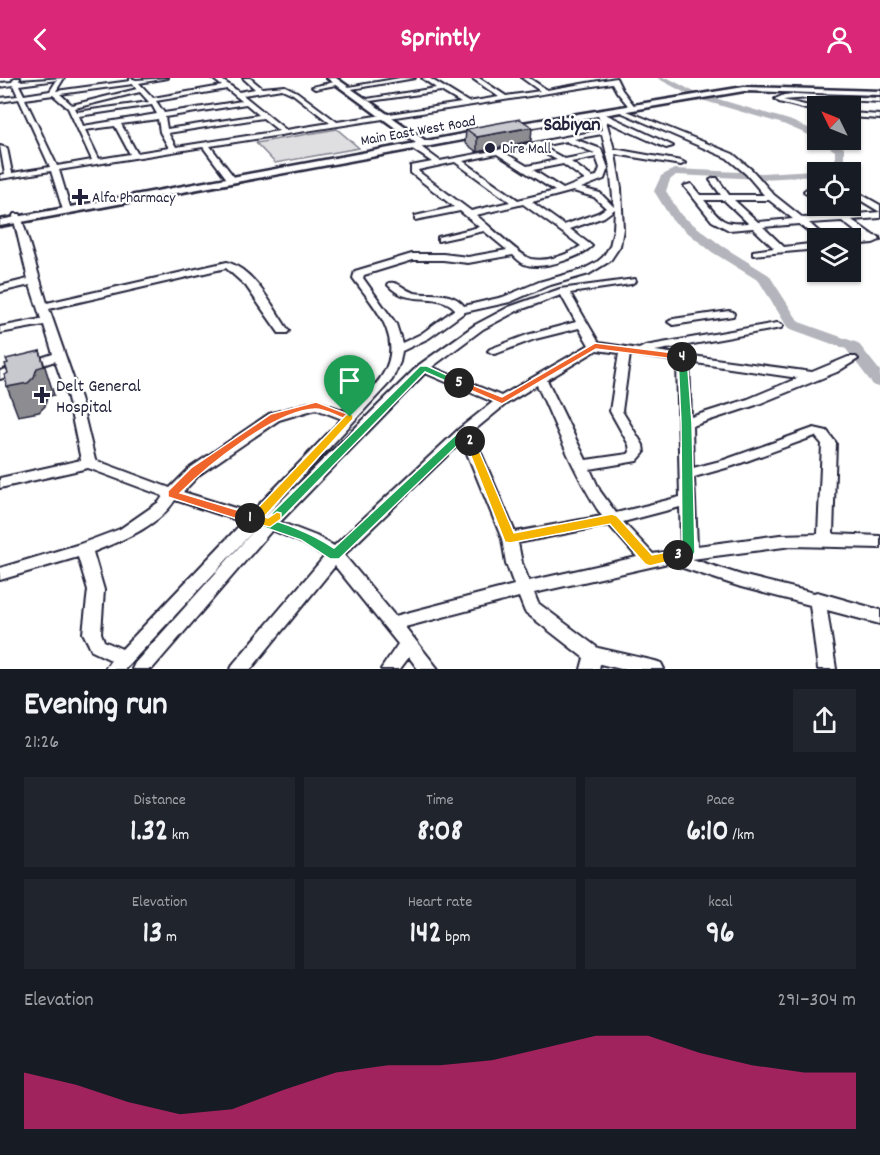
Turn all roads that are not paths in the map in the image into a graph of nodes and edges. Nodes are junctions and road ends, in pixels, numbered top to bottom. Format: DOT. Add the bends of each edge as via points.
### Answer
graph roads {
  1 [pos="165,78"];
  2 [pos="215,78"];
  3 [pos="246,78"];
  4 [pos="412,78"];
  5 [pos="425,78"];
  6 [pos="475,78"];
  7 [pos="526,78"];
  8 [pos="390,79"];
  9 [pos="58,80"];
  10 [pos="132,80"];
  11 [pos="614,80"];
  12 [pos="16,81"];
  13 [pos="341,83"];
  14 [pos="0,85"];
  15 [pos="176,87"];
  16 [pos="228,87"];
  17 [pos="315,87"];
  18 [pos="79,89"];
  19 [pos="140,89"];
  20 [pos="441,89"];
  21 [pos="260,90"];
  22 [pos="545,91"];
  23 [pos="55,93"];
  24 [pos="847,93"];
  25 [pos="190,94"];
  26 [pos="238,94"];
  27 [pos="879,95"];
  28 [pos="22,97"];
  29 [pos="505,98"];
  30 [pos="370,99"];
  31 [pos="0,100"];
  32 [pos="153,102"];
  33 [pos="248,102"];
  34 [pos="466,103"];
  35 [pos="202,104"];
  36 [pos="807,107"];
  37 [pos="628,108"];
  38 [pos="72,111"];
  39 [pos="601,114"];
  40 [pos="389,115"];
  41 [pos="161,116"];
  42 [pos="264,116"];
  43 [pos="861,116"];
  44 [pos="865,116"];
  45 [pos="880,117"];
  46 [pos="117,123"];
  47 [pos="335,124"];
  48 [pos="504,126"];
  49 [pos="493,128"];
  50 [pos="521,128"];
  51 [pos="80,129"];
  52 [pos="605,131"];
  53 [pos="164,132"];
  54 [pos="285,133"];
  55 [pos="566,139"];
  56 [pos="535,142"];
  57 [pos="423,143"];
  58 [pos="206,146"];
  59 [pos="669,146"];
  60 [pos="3,148"];
  61 [pos="174,151"];
  62 [pos="611,151"];
  63 [pos="499,152"];
  64 [pos="600,154"];
  65 [pos="135,156"];
  66 [pos="457,160"];
  67 [pos="96,161"];
  68 [pos="564,161"];
  69 [pos="438,163"];
  70 [pos="681,163"];
  71 [pos="54,168"];
  72 [pos="526,169"];
  73 [pos="4,176"];
  74 [pos="222,179"];
  75 [pos="714,180"];
  76 [pos="592,181"];
  77 [pos="688,186"];
  78 [pos="573,188"];
  79 [pos="561,192"];
  80 [pos="771,197"];
  81 [pos="861,197"];
  82 [pos="698,198"];
  83 [pos="727,198"];
  84 [pos="520,202"];
  85 [pos="66,209"];
  86 [pos="880,209"];
  87 [pos="466,211"];
  88 [pos="880,215"];
  89 [pos="841,216"];
  90 [pos="17,218"];
  91 [pos="418,218"];
  92 [pos="844,218"];
  93 [pos="0,221"];
  94 [pos="800,222"];
  95 [pos="754,225"];
  96 [pos="486,228"];
  97 [pos="564,228"];
  98 [pos="808,228"];
  99 [pos="441,239"];
  100 [pos="877,239"];
  101 [pos="861,241"];
  102 [pos="807,247"];
  103 [pos="782,250"];
  104 [pos="513,252"];
  105 [pos="756,253"];
  106 [pos="632,280"];
  107 [pos="34,281"];
  108 [pos="393,285"];
  109 [pos="0,289"];
  110 [pos="564,291"];
  111 [pos="43,307"];
  112 [pos="461,310"];
  113 [pos="729,314"];
  114 [pos="708,317"];
  115 [pos="47,321"];
  116 [pos="673,322"];
  117 [pos="583,324"];
  118 [pos="777,326"];
  119 [pos="0,330"];
  120 [pos="283,331"];
  121 [pos="726,335"];
  122 [pos="595,346"];
  123 [pos="398,349"];
  124 [pos="628,350"];
  125 [pos="494,351"];
  126 [pos="58,356"];
  127 [pos="683,357"];
  128 [pos="852,359"];
  129 [pos="423,368"];
  130 [pos="0,375"];
  131 [pos="813,376"];
  132 [pos="540,378"];
  133 [pos="502,401"];
  134 [pos="350,417"];
  135 [pos="687,423"];
  136 [pos="465,431"];
  137 [pos="89,463"];
  138 [pos="580,466"];
  139 [pos="688,474"];
  140 [pos="0,483"];
  141 [pos="172,494"];
  142 [pos="688,500"];
  143 [pos="612,519"];
  144 [pos="262,521"];
  145 [pos="510,539"];
  146 [pos="825,540"];
  147 [pos="880,542"];
  148 [pos="84,549"];
  149 [pos="689,552"];
  150 [pos="335,555"];
  151 [pos="667,557"];
  152 [pos="650,561"];
  153 [pos="0,574"];
  154 [pos="522,590"];
  155 [pos="817,599"];
  156 [pos="880,616"];
  157 [pos="391,624"];
  158 [pos="408,645"];
  159 [pos="591,662"];
  160 [pos="119,664"];
  161 [pos="141,669"];
  162 [pos="240,669"];
  163 [pos="390,669"];
  164 [pos="429,669"];
  165 [pos="655,669"];
  166 [pos="827,669"];
  1 -- 10 [label="street"];
  2 -- 16 [label="street"];
  3 -- 21 [label="street"];
  4 -- 8 [label="street"];
  5 -- 20 [label="street"];
  6 -- 29 [label="street"];
  7 -- 22 [label="street"];
  8 -- 13 [label="street"];
  9 -- 12 [label="street"];
  9 -- 18 [label="street"];
  9 -- 23 [label="street"];
  10 -- 18 [label="street"];
  10 -- 19 [label="street"];
  11 -- 22 [label="street"];
  11 -- 37 [label="street"];
  12 -- 14 [label="street"];
  12 -- 28 [label="street"];
  13 -- 17 [label="street"];
  13 -- 30 [label="main road"];
  13 -- 40 [label="main road"];
  15 -- 25 [label="street"];
  16 -- 25 [label="street"];
  16 -- 26 [label="street"];
  18 -- 23 [label="street"];
  19 -- 32 [label="street"];
  19 -- 38 [label="street"];
  20 -- 30 [label="street"];
  20 -- 34 [label="street"];
  21 -- 26 [label="street"];
  21 -- 47 [label="street" via="291,90"];
  22 -- 29 [label="street"];
  23 -- 28 [label="street"];
  23 -- 38 [label="street"];
  24 -- 27 [label="main road, Main East West Road"];
  24 -- 36 [label="street" via="778,97"];
  24 -- 37 [label="main road, Main East West Road" via="771,87"];
  24 -- 44 [label="street"];
  25 -- 32 [label="street"];
  25 -- 35 [label="street"];
  26 -- 33 [label="street"];
  28 -- 31 [label="street"];
  28 -- 71 [label="street"];
  29 -- 34 [label="street"];
  30 -- 40 [label="main road"];
  32 -- 38 [label="street"];
  32 -- 41 [label="street"];
  33 -- 41 [label="street"];
  33 -- 42 [label="street"];
  34 -- 40 [label="street"];
  37 -- 39 [label="main road, Main East West Road"];
  37 -- 50 [label="main road, Main East West Road"];
  37 -- 80 [label="street" via="727,154"];
  38 -- 51 [label="street"];
  39 -- 50 [label="main road, Main East West Road"];
  39 -- 52 [label="street"];
  39 -- 59 [label="street"];
  40 -- 47 [label="street"];
  40 -- 57 [label="main road"];
  41 -- 46 [label="street"];
  41 -- 53 [label="street"];
  42 -- 53 [label="street"];
  42 -- 54 [label="street"];
  43 -- 44 [label="street"];
  44 -- 45 [label="street"];
  46 -- 51 [label="street"];
  46 -- 65 [label="street"];
  47 -- 54 [label="street"];
  48 -- 50 [label="main road, Main East West Road"];
  49 -- 57 [label="main road, Main East West Road"];
  50 -- 57 [label="main road, Main East West Road"];
  51 -- 67 [label="street"];
  52 -- 55 [label="street"];
  52 -- 62 [label="street"];
  53 -- 61 [label="street"];
  54 -- 58 [label="street"];
  55 -- 56 [label="street"];
  55 -- 64 [label="street"];
  56 -- 63 [label="street"];
  56 -- 68 [label="street"];
  57 -- 69 [label="street"];
  57 -- 74 [label="main road, Main East West Road"];
  58 -- 61 [label="street"];
  58 -- 74 [label="street"];
  60 -- 73 [label="street"];
  61 -- 65 [label="street"];
  62 -- 70 [label="street"];
  62 -- 112 [label="street" via="619,204 617,242 609,257 592,269 502,301"];
  63 -- 66 [label="street"];
  63 -- 72 [label="street"];
  64 -- 68 [label="street"];
  64 -- 76 [label="street" via="603,172"];
  65 -- 67 [label="street"];
  66 -- 69 [label="street"];
  66 -- 84 [label="street"];
  67 -- 71 [label="street"];
  68 -- 72 [label="street"];
  68 -- 76 [label="street"];
  69 -- 87 [label="street" via="413,171"];
  71 -- 73 [label="street"];
  71 -- 85 [label="street"];
  72 -- 79 [label="street"];
  74 -- 85 [label="main road, Main East West Road"];
  75 -- 83 [label="street"];
  76 -- 78 [label="street"];
  77 -- 82 [label="street"];
  78 -- 79 [label="street"];
  78 -- 97 [label="street" via="597,195 611,208"];
  79 -- 84 [label="street"];
  80 -- 83 [label="street"];
  80 -- 94 [label="street"];
  81 -- 86 [label="street"];
  82 -- 83 [label="street"];
  82 -- 95 [label="street" via="723,225"];
  83 -- 95 [label="street"];
  84 -- 87 [label="street"];
  84 -- 97 [label="street"];
  85 -- 90 [label="main road, Main East West Road"];
  87 -- 91 [label="street"];
  87 -- 96 [label="street"];
  88 -- 92 [label="street"];
  89 -- 92 [label="street"];
  90 -- 93 [label="main road, Main East West Road"];
  90 -- 107 [label="street"];
  92 -- 94 [label="street"];
  92 -- 100 [label="street"];
  94 -- 95 [label="street"];
  94 -- 98 [label="street"];
  95 -- 103 [label="street"];
  96 -- 99 [label="street"];
  96 -- 104 [label="street"];
  97 -- 104 [label="street" via="587,246 562,259 538,263 528,262"];
  100 -- 101 [label="street"];
  102 -- 103 [label="street"];
  103 -- 105 [label="street"];
  104 -- 123 [label="street" via="468,260 412,257 359,273 358,278 394,327"];
  106 -- 110 [label="street"];
  107 -- 109 [label="street"];
  107 -- 111 [label="street"];
  108 -- 112 [label="street" via="411,296 441,297"];
  110 -- 117 [label="street"];
  110 -- 129 [label="street" via="494,317"];
  111 -- 115 [label="street"];
  111 -- 120 [label="street" via="227,265 234,267 251,287"];
  112 -- 123 [label="street"];
  113 -- 114 [label="street"];
  114 -- 116 [label="street"];
  114 -- 121 [label="street"];
  115 -- 119 [label="street"];
  115 -- 126 [label="street"];
  117 -- 122 [label="street"];
  117 -- 125 [label="street"];
  118 -- 121 [label="street"];
  121 -- 124 [label="street"];
  122 -- 124 [label="street"];
  122 -- 132 [label="street"];
  123 -- 134 [label="street" via="388,377"];
  124 -- 127 [label="street"];
  124 -- 138 [label="street" via="616,411 637,453 632,458"];
  126 -- 130 [label="street"];
  126 -- 137 [label="street" via="74,398"];
  127 -- 131 [label="street"];
  127 -- 135 [label="street"];
  128 -- 131 [label="street"];
  129 -- 133 [label="street"];
  129 -- 144 [label="street"];
  131 -- 135 [label="street" via="752,402"];
  132 -- 133 [label="street"];
  132 -- 138 [label="street"];
  133 -- 136 [label="street"];
  134 -- 141 [label="street" via="316,405 274,417 195,471"];
  134 -- 144 [label="street"];
  135 -- 139 [label="street"];
  136 -- 145 [label="street"];
  136 -- 150 [label="street"];
  137 -- 140 [label="street"];
  137 -- 141 [label="street"];
  138 -- 143 [label="street"];
  139 -- 142 [label="street"];
  139 -- 146 [label="street" via="814,432 822,434 829,443"];
  141 -- 144 [label="street"];
  141 -- 148 [label="street" via="165,506 145,521"];
  142 -- 143 [label="street"];
  142 -- 149 [label="street"];
  143 -- 145 [label="street"];
  143 -- 152 [label="street"];
  144 -- 150 [label="street" via="306,536"];
  144 -- 160 [label="street"];
  144 -- 161 [label="street"];
  145 -- 154 [label="street"];
  146 -- 147 [label="street"];
  146 -- 149 [label="street"];
  148 -- 153 [label="street"];
  148 -- 160 [label="street" via="96,590 92,633 98,646"];
  149 -- 151 [label="street"];
  150 -- 157 [label="street"];
  150 -- 162 [label="street"];
  151 -- 152 [label="street"];
  151 -- 155 [label="street" via="741,581"];
  152 -- 154 [label="street"];
  154 -- 157 [label="street"];
  154 -- 159 [label="street" via="531,607"];
  155 -- 156 [label="street"];
  155 -- 166 [label="street"];
  157 -- 158 [label="street"];
  158 -- 163 [label="street"];
  158 -- 164 [label="street"];
  159 -- 165 [label="street"];
}
